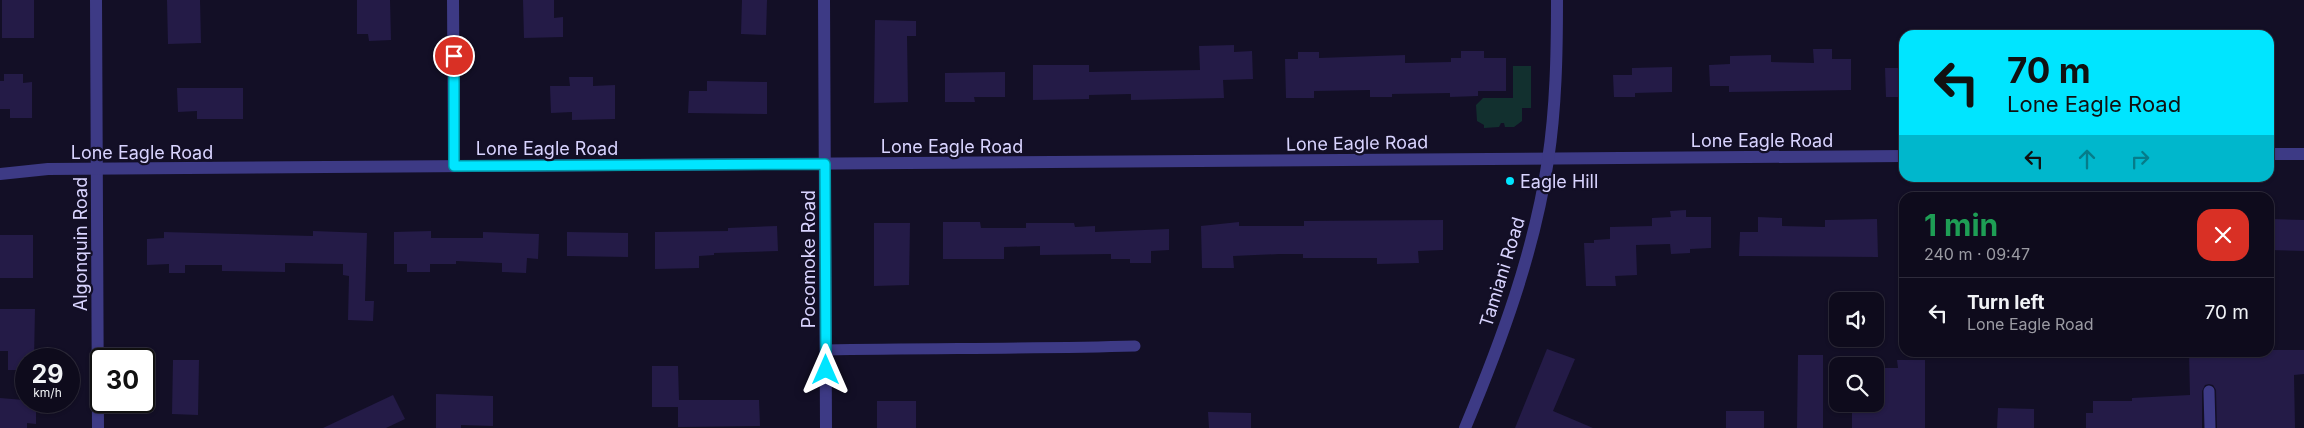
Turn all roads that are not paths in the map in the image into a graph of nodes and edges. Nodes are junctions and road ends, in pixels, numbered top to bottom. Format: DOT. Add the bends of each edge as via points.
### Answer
graph roads {
  1 [pos="96,0"];
  2 [pos="454,0"];
  3 [pos="824,0"];
  4 [pos="1557,0"];
  5 [pos="2274,154"];
  6 [pos="2304,154"];
  7 [pos="1899,156"];
  8 [pos="1549,158"];
  9 [pos="825,164"];
  10 [pos="454,166"];
  11 [pos="97,170"];
  12 [pos="0,174"];
  13 [pos="1135,346"];
  14 [pos="826,350"];
  15 [pos="2210,391"];
  16 [pos="98,428"];
  17 [pos="826,428"];
  18 [pos="1465,428"];
  19 [pos="2210,428"];
  1 -- 11 [label="street, Algonquin Road"];
  2 -- 10 [label="street"];
  3 -- 9 [label="street, Pocomoke Road"];
  4 -- 8 [label="street, Tamiani Road" via="1557,75"];
  5 -- 6 [label="street"];
  7 -- 8 [label="street, Lone Eagle Road"];
  8 -- 9 [label="street, Lone Eagle Road"];
  8 -- 18 [label="street, Tamiani Road" via="1515,299"];
  9 -- 10 [label="street, Lone Eagle Road"];
  9 -- 14 [label="street, Pocomoke Road"];
  10 -- 11 [label="street, Lone Eagle Road"];
  11 -- 12 [label="street, Lone Eagle Road"];
  11 -- 16 [label="street, Algonquin Road"];
  13 -- 14 [label="lane"];
  14 -- 17 [label="street, Pocomoke Road"];
  15 -- 19 [label="lane"];
}
